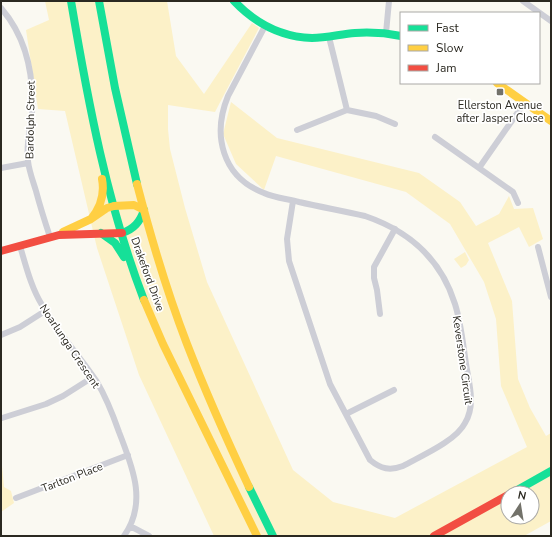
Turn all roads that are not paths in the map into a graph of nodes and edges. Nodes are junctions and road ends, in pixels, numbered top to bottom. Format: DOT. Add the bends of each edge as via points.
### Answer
graph roads {
  1 [pos="72,1"];
  2 [pos="100,1"];
  3 [pos="234,1"];
  4 [pos="389,1"];
  5 [pos="523,1"];
  6 [pos="1,8"];
  7 [pos="538,12"];
  8 [pos="540,13"];
  9 [pos="551,21"];
  10 [pos="265,26"];
  11 [pos="386,33"];
  12 [pos="400,36"];
  13 [pos="329,37"];
  14 [pos="498,84"];
  15 [pos="525,102"];
  16 [pos="347,110"];
  17 [pos="551,120"];
  18 [pos="395,124"];
  19 [pos="297,130"];
  20 [pos="435,137"];
  21 [pos="98,143"];
  22 [pos="28,163"];
  23 [pos="1,168"];
  24 [pos="479,168"];
  25 [pos="293,201"];
  26 [pos="518,202"];
  27 [pos="114,206"];
  28 [pos="144,210"];
  29 [pos="91,219"];
  30 [pos="395,229"];
  31 [pos="101,233"];
  32 [pos="122,233"];
  33 [pos="59,235"];
  34 [pos="50,237"];
  35 [pos="20,246"];
  36 [pos="538,247"];
  37 [pos="1,251"];
  38 [pos="142,293"];
  39 [pos="551,295"];
  40 [pos="45,311"];
  41 [pos="380,314"];
  42 [pos="1,335"];
  43 [pos="94,377"];
  44 [pos="394,390"];
  45 [pos="346,414"];
  46 [pos="2,418"];
  47 [pos="128,455"];
  48 [pos="551,471"];
  49 [pos="526,485"];
  50 [pos="16,498"];
  51 [pos="500,500"];
  52 [pos="468,518"];
  53 [pos="130,526"];
  54 [pos="124,536"];
  55 [pos="149,536"];
  56 [pos="257,536"];
  57 [pos="273,536"];
  58 [pos="434,536"];
  59 [pos="445,536"];
  1 -- 21 [label="main road, Drakeford Drive"];
  2 -- 28 [label="main road, Drakeford Drive" via="122,124"];
  3 -- 10 [label="main road" via="245,13"];
  4 -- 11 [label="street"];
  5 -- 7 [label="street"];
  6 -- 22 [label="street, Bardolph Street" via="20,36 29,64 32,115 27,143"];
  8 -- 9 [label="street"];
  10 -- 13 [label="main road" via="296,36"];
  10 -- 25 [label="street, Keverstone Circuit" via="223,109 220,122 221,142 229,164 249,185 264,194"];
  11 -- 12 [label="main road"];
  11 -- 13 [label="main road" via="356,33"];
  13 -- 16 [label="street"];
  14 -- 15 [label="main road"];
  15 -- 17 [label="main road"];
  15 -- 24 [label="street"];
  16 -- 18 [label="street" via="376,116"];
  16 -- 19 [label="street"];
  20 -- 24 [label="street"];
  21 -- 27 [label="main road, Drakeford Drive"];
  21 -- 29 [label="main road" via="97,155 104,188 102,201"];
  22 -- 23 [label="street"];
  22 -- 34 [label="street, Bardolph Street"];
  24 -- 26 [label="street" via="513,192"];
  25 -- 30 [label="street, Keverstone Circuit" via="365,216"];
  25 -- 45 [label="street, Keverstone Circuit" via="287,238 289,261 330,384"];
  27 -- 28 [label="main road" via="134,206"];
  27 -- 29 [label="main road"];
  27 -- 32 [label="main road, Drakeford Drive"];
  28 -- 32 [label="main road" via="139,223"];
  28 -- 57 [label="main road, Drakeford Drive" via="187,342 221,426"];
  29 -- 33 [label="main road"];
  30 -- 41 [label="street" via="374,267"];
  30 -- 45 [label="street, Keverstone Circuit" via="424,251 449,288 459,322 470,411 464,426 457,434 396,469 376,465 370,460"];
  31 -- 32 [label="main road"];
  31 -- 33 [label="main road"];
  31 -- 38 [label="main road" via="120,248 132,279"];
  32 -- 38 [label="main road, Drakeford Drive"];
  33 -- 34 [label="main road"];
  34 -- 35 [label="main road"];
  35 -- 37 [label="main road"];
  35 -- 40 [label="street, Noarlunga Crescent" via="33,287"];
  36 -- 39 [label="street"];
  38 -- 56 [label="main road, Drakeford Drive" via="164,345"];
  40 -- 42 [label="street" via="20,327"];
  40 -- 43 [label="street, Noarlunga Crescent"];
  43 -- 46 [label="street" via="46,404"];
  43 -- 47 [label="street, Noarlunga Crescent" via="110,407"];
  44 -- 45 [label="street"];
  47 -- 50 [label="street, Tarlton Place"];
  47 -- 53 [label="street, Noarlunga Crescent" via="137,490"];
  48 -- 49 [label="main road"];
  51 -- 52 [label="main road"];
  52 -- 58 [label="main road"];
  52 -- 59 [label="main road"];
  53 -- 54 [label="street, Noarlunga Crescent"];
  53 -- 55 [label="street"];
}
